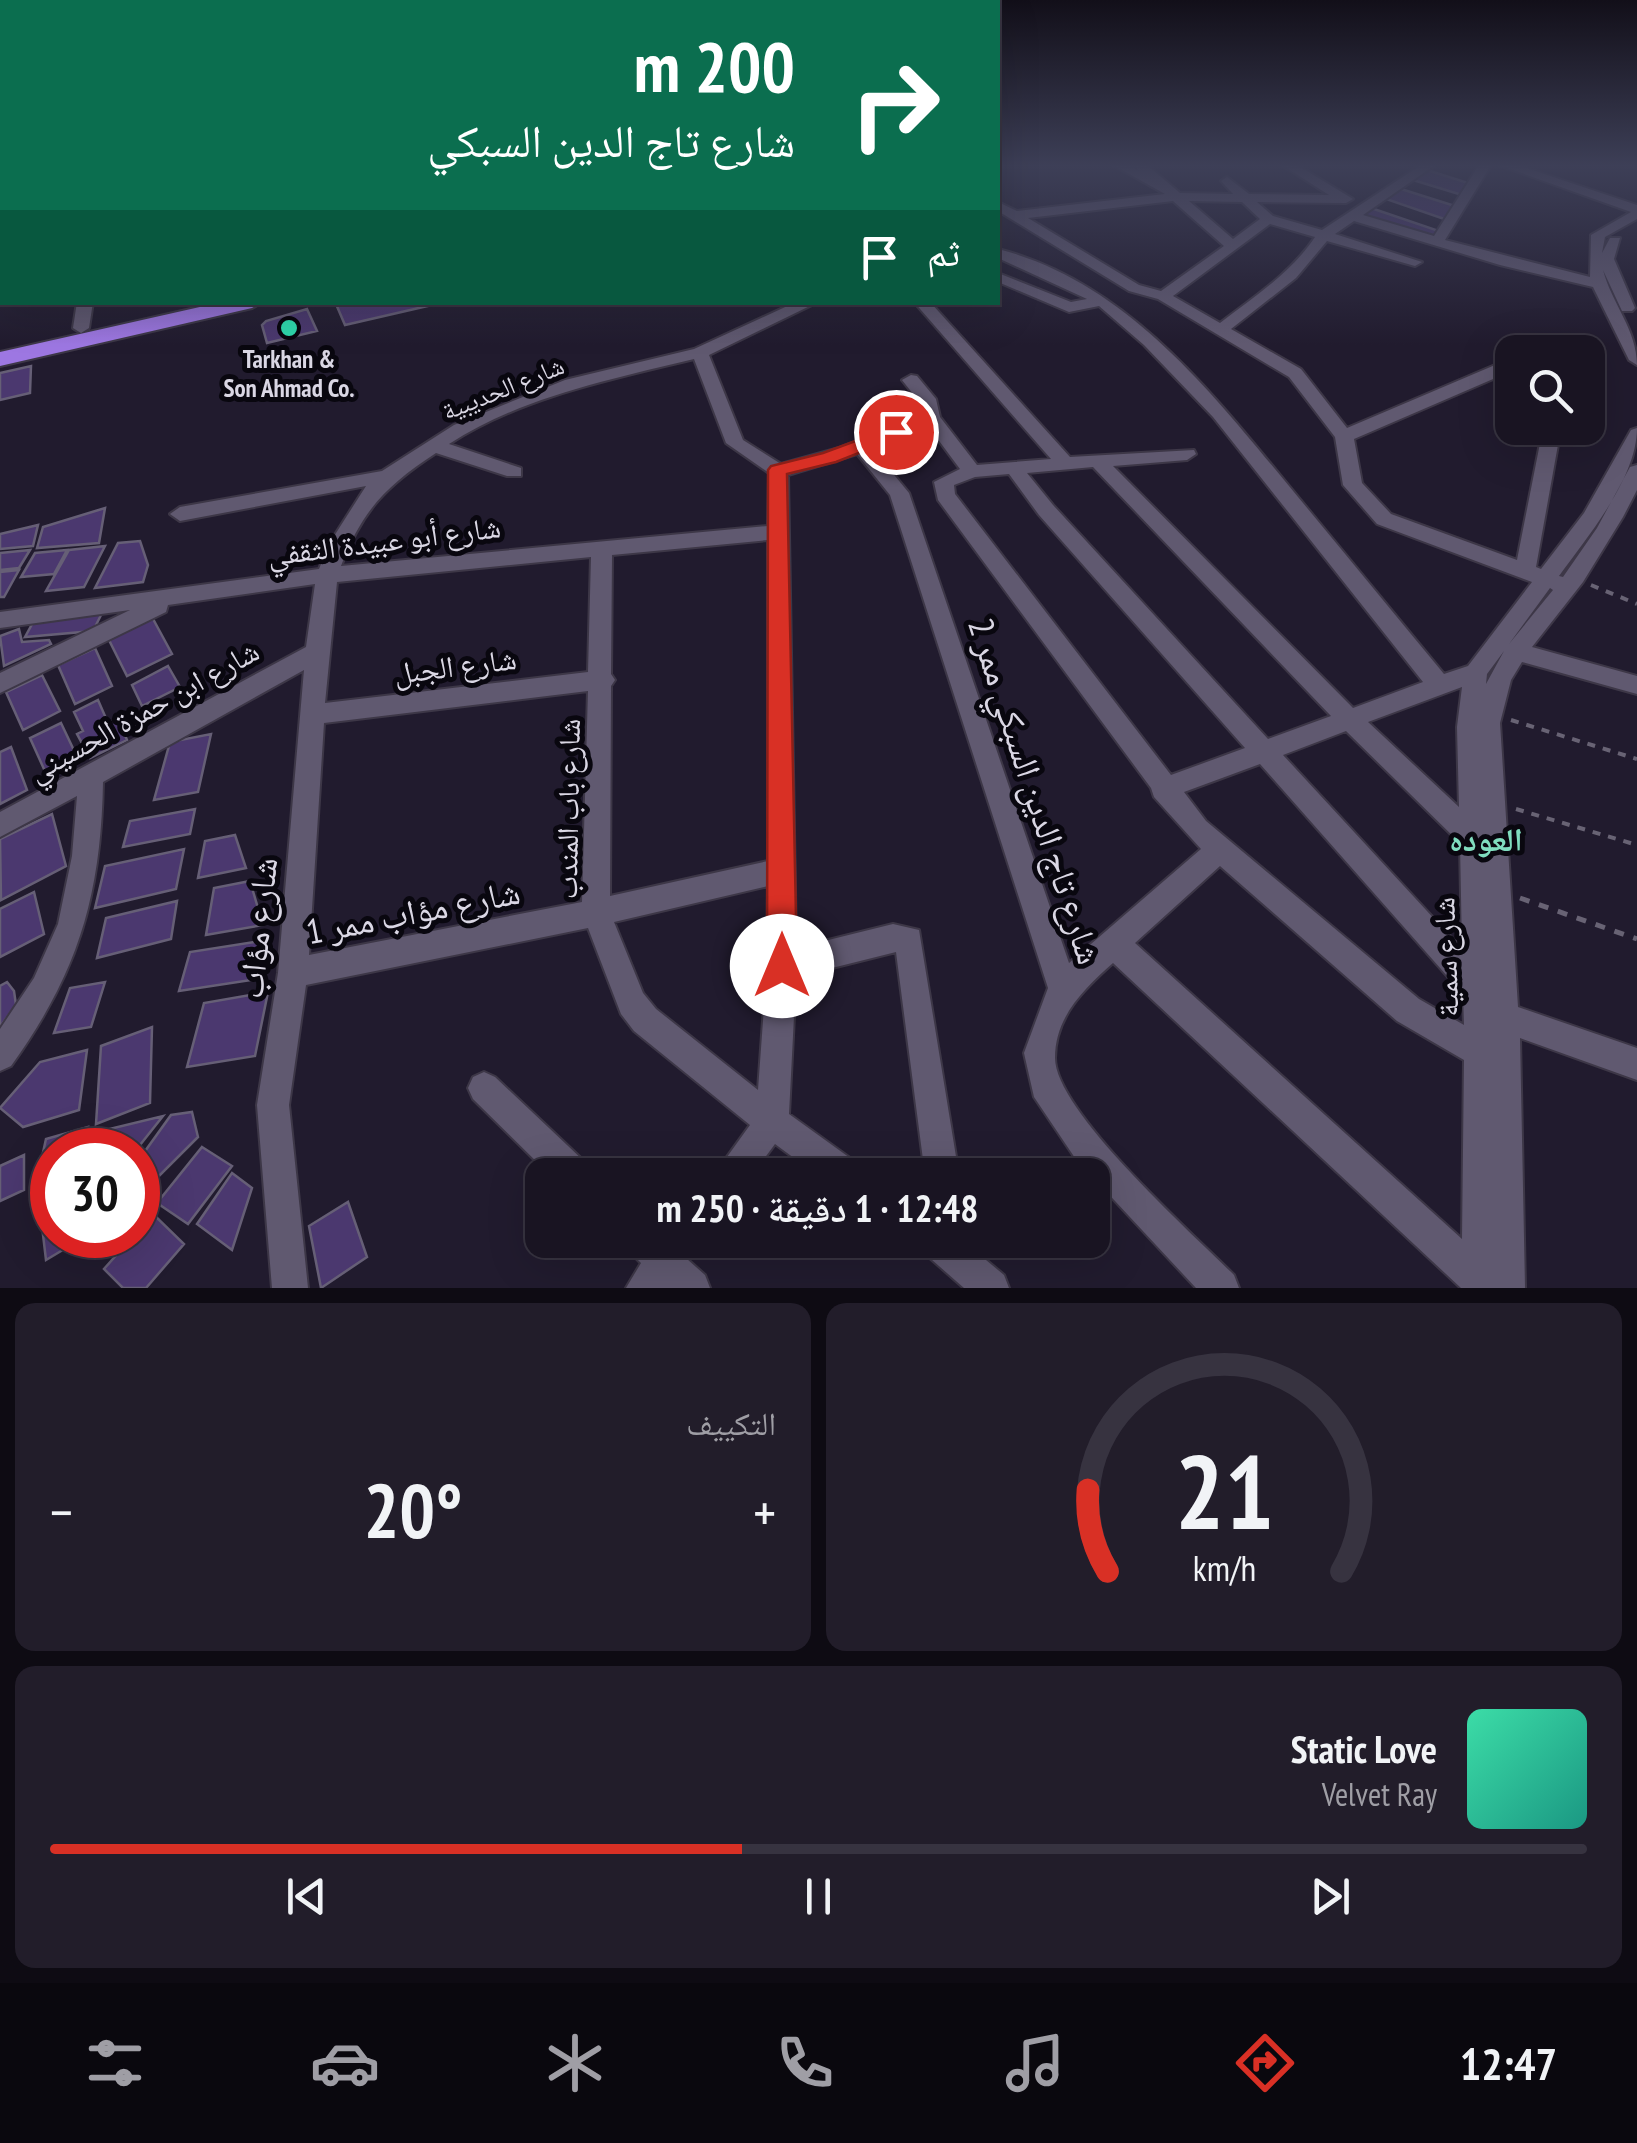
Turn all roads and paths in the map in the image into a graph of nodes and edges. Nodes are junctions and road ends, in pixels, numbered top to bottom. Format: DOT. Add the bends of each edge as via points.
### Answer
graph roads {
  1 [pos="1027,225"];
  2 [pos="1208,225"];
  3 [pos="1260,225"];
  4 [pos="1286,225"];
  5 [pos="1340,225"];
  6 [pos="1391,225"];
  7 [pos="1448,225"];
  8 [pos="1616,225"];
  9 [pos="1637,226"];
  10 [pos="1322,237"];
  11 [pos="1437,242"];
  12 [pos="1233,246"];
  13 [pos="1000,254"];
  14 [pos="1414,262"];
  15 [pos="1000,277"];
  16 [pos="1597,283"];
  17 [pos="1163,296"];
  18 [pos="1101,300"];
  19 [pos="86,305"];
  20 [pos="187,305"];
  21 [pos="235,305"];
  22 [pos="804,305"];
  23 [pos="924,305"];
  24 [pos="1635,321"];
  25 [pos="124,325"];
  26 [pos="82,328"];
  27 [pos="1223,328"];
  28 [pos="0,346"];
  29 [pos="700,354"];
  30 [pos="0,359"];
  31 [pos="1637,360"];
  32 [pos="1495,372"];
  33 [pos="911,380"];
  34 [pos="932,418"];
  35 [pos="1637,434"];
  36 [pos="1344,436"];
  37 [pos="1552,445"];
  38 [pos="432,446"];
  39 [pos="860,446"];
  40 [pos="1187,454"];
  41 [pos="1098,461"];
  42 [pos="1065,463"];
  43 [pos="1013,467"];
  44 [pos="778,470"];
  45 [pos="972,471"];
  46 [pos="514,472"];
  47 [pos="1637,472"];
  48 [pos="388,476"];
  49 [pos="180,514"];
  50 [pos="776,532"];
  51 [pos="602,546"];
  52 [pos="327,574"];
  53 [pos="1553,579"];
  54 [pos="178,596"];
  55 [pos="1637,604"];
  56 [pos="0,620"];
  57 [pos="1516,650"];
  58 [pos="318,652"];
  59 [pos="1476,672"];
  60 [pos="603,680"];
  61 [pos="0,684"];
  62 [pos="1637,685"];
  63 [pos="1440,686"];
  64 [pos="1488,713"];
  65 [pos="315,714"];
  66 [pos="1348,718"];
  67 [pos="1262,750"];
  68 [pos="1637,759"];
  69 [pos="90,776"];
  70 [pos="1163,789"];
  71 [pos="1492,802"];
  72 [pos="0,825"];
  73 [pos="1473,838"];
  74 [pos="1637,845"];
  75 [pos="1218,851"];
  76 [pos="782,870"];
  77 [pos="1496,890"];
  78 [pos="596,912"];
  79 [pos="1637,938"];
  80 [pos="1114,944"];
  81 [pos="782,966"];
  82 [pos="293,973"];
  83 [pos="1063,988"];
  84 [pos="1478,988"];
  85 [pos="1503,1017"];
  86 [pos="1480,1052"];
  87 [pos="0,1056"];
  88 [pos="1637,1064"];
  89 [pos="484,1088"];
  90 [pos="772,1122"];
  91 [pos="556,1158"];
  92 [pos="744,1158"];
  93 [pos="822,1158"];
  94 [pos="940,1158"];
  95 [pos="658,1258"];
  96 [pos="961,1258"];
  97 [pos="1488,1285"];
  98 [pos="290,1288"];
  99 [pos="692,1288"];
  100 [pos="991,1288"];
  101 [pos="1222,1288"];
  1 -- 17 [label="street" via="1134,288"];
  2 -- 12 [label="street"];
  3 -- 12 [label="street"];
  4 -- 10 [label="street"];
  5 -- 10 [label="street"];
  6 -- 11 [label="street"];
  7 -- 11 [label="street"];
  8 -- 16 [label="street" via="1598,236 1592,260"];
  9 -- 24 [label="street" via="1619,236 1607,259"];
  10 -- 14 [label="street"];
  10 -- 27 [label="street"];
  11 -- 16 [label="street"];
  12 -- 17 [label="street"];
  13 -- 18 [label="street"];
  15 -- 18 [label="street" via="1070,307"];
  16 -- 31 [label="street"];
  17 -- 27 [label="street"];
  18 -- 63 [label="street" via="1220,414"];
  19 -- 26 [label="street"];
  20 -- 25 [label="highway"];
  21 -- 25 [label="highway"];
  22 -- 29 [label="street, شارع الحديبية"];
  23 -- 42 [label="street"];
  25 -- 26 [label="highway"];
  25 -- 30 [label="highway"];
  26 -- 28 [label="highway"];
  27 -- 36 [label="street" via="1295,373"];
  29 -- 38 [label="street, شارع الحديبية" via="543,394"];
  29 -- 44 [label="street" via="734,443"];
  32 -- 36 [label="street"];
  33 -- 34 [label="street"];
  34 -- 39 [label="street"];
  34 -- 45 [label="street"];
  35 -- 53 [label="street, شارع سمية"];
  36 -- 53 [label="street" via="1353,484 1384,519"];
  37 -- 53 [label="street"];
  38 -- 46 [label="street"];
  38 -- 48 [label="street, شارع الحديبية"];
  39 -- 44 [label="street"];
  39 -- 83 [label="street, شارع تاج الدين السبكي ممر 2" via="899,492"];
  40 -- 41 [label="street"];
  41 -- 42 [label="street"];
  41 -- 66 [label="street"];
  42 -- 43 [label="street"];
  43 -- 45 [label="street"];
  43 -- 67 [label="street"];
  44 -- 50 [label="street"];
  45 -- 70 [label="street" via="944,482 946,495"];
  47 -- 53 [label="street, شارع سمية"];
  48 -- 49 [label="street"];
  48 -- 52 [label="street, شارع الحديبية" via="352,520"];
  50 -- 51 [label="street, شارع أبو عبيدة الثقفي"];
  50 -- 76 [label="street"];
  51 -- 52 [label="street, شارع أبو عبيدة الثقفي"];
  51 -- 60 [label="street, شارع باب المندب"];
  52 -- 54 [label="street, شارع أبو عبيدة الثقفي"];
  52 -- 58 [label="street, شارع مؤاب"];
  53 -- 55 [label="path"];
  53 -- 57 [label="street, شارع سمية"];
  53 -- 59 [label="street, شارع سمية"];
  54 -- 56 [label="street, شارع أبو عبيدة الثقفي"];
  54 -- 61 [label="street"];
  57 -- 62 [label="street"];
  57 -- 64 [label="street, شارع سمية" via="1495,684"];
  58 -- 65 [label="street, شارع مؤاب"];
  58 -- 69 [label="street, شارع ابن حمزة الحسيني"];
  59 -- 63 [label="street"];
  59 -- 73 [label="street, شارع سمية" via="1469,728"];
  60 -- 65 [label="street, شارع الجبل"];
  60 -- 78 [label="street, شارع باب المندب"];
  63 -- 66 [label="street"];
  64 -- 68 [label="path"];
  64 -- 71 [label="street, شارع سمية"];
  65 -- 82 [label="street, شارع مؤاب"];
  66 -- 67 [label="street"];
  66 -- 73 [label="street"];
  67 -- 70 [label="street"];
  67 -- 84 [label="street"];
  69 -- 72 [label="street, شارع ابن حمزة الحسيني"];
  69 -- 87 [label="street" via="83,892 66,949"];
  70 -- 75 [label="street"];
  71 -- 74 [label="path"];
  71 -- 77 [label="street, شارع سمية"];
  73 -- 84 [label="street, شارع سمية"];
  75 -- 80 [label="street"];
  75 -- 86 [label="street" via="1408,1010"];
  76 -- 78 [label="street, شارع مؤاب ممر 1"];
  76 -- 81 [label="street"];
  77 -- 79 [label="path"];
  77 -- 85 [label="street, شارع سمية"];
  78 -- 82 [label="street, شارع مؤاب ممر 1"];
  78 -- 90 [label="street, شارع باب المندب" via="645,1020"];
  80 -- 83 [label="street"];
  80 -- 97 [label="street"];
  81 -- 90 [label="street"];
  81 -- 94 [label="street" via="909,940"];
  82 -- 98 [label="street, شارع مؤاب" via="273,1105"];
  83 -- 101 [label="street, شارع تاج الدين السبكي ممر 2" via="1040,1052 1053,1100 1098,1158"];
  84 -- 86 [label="street, شارع سمية"];
  85 -- 88 [label="street"];
  85 -- 97 [label="street, شارع سمية"];
  86 -- 97 [label="street, شارع سمية"];
  89 -- 91 [label="street"];
  90 -- 92 [label="street"];
  90 -- 93 [label="street, شارع باب المندب"];
  95 -- 99 [label="street"];
  96 -- 100 [label="street"];
}
